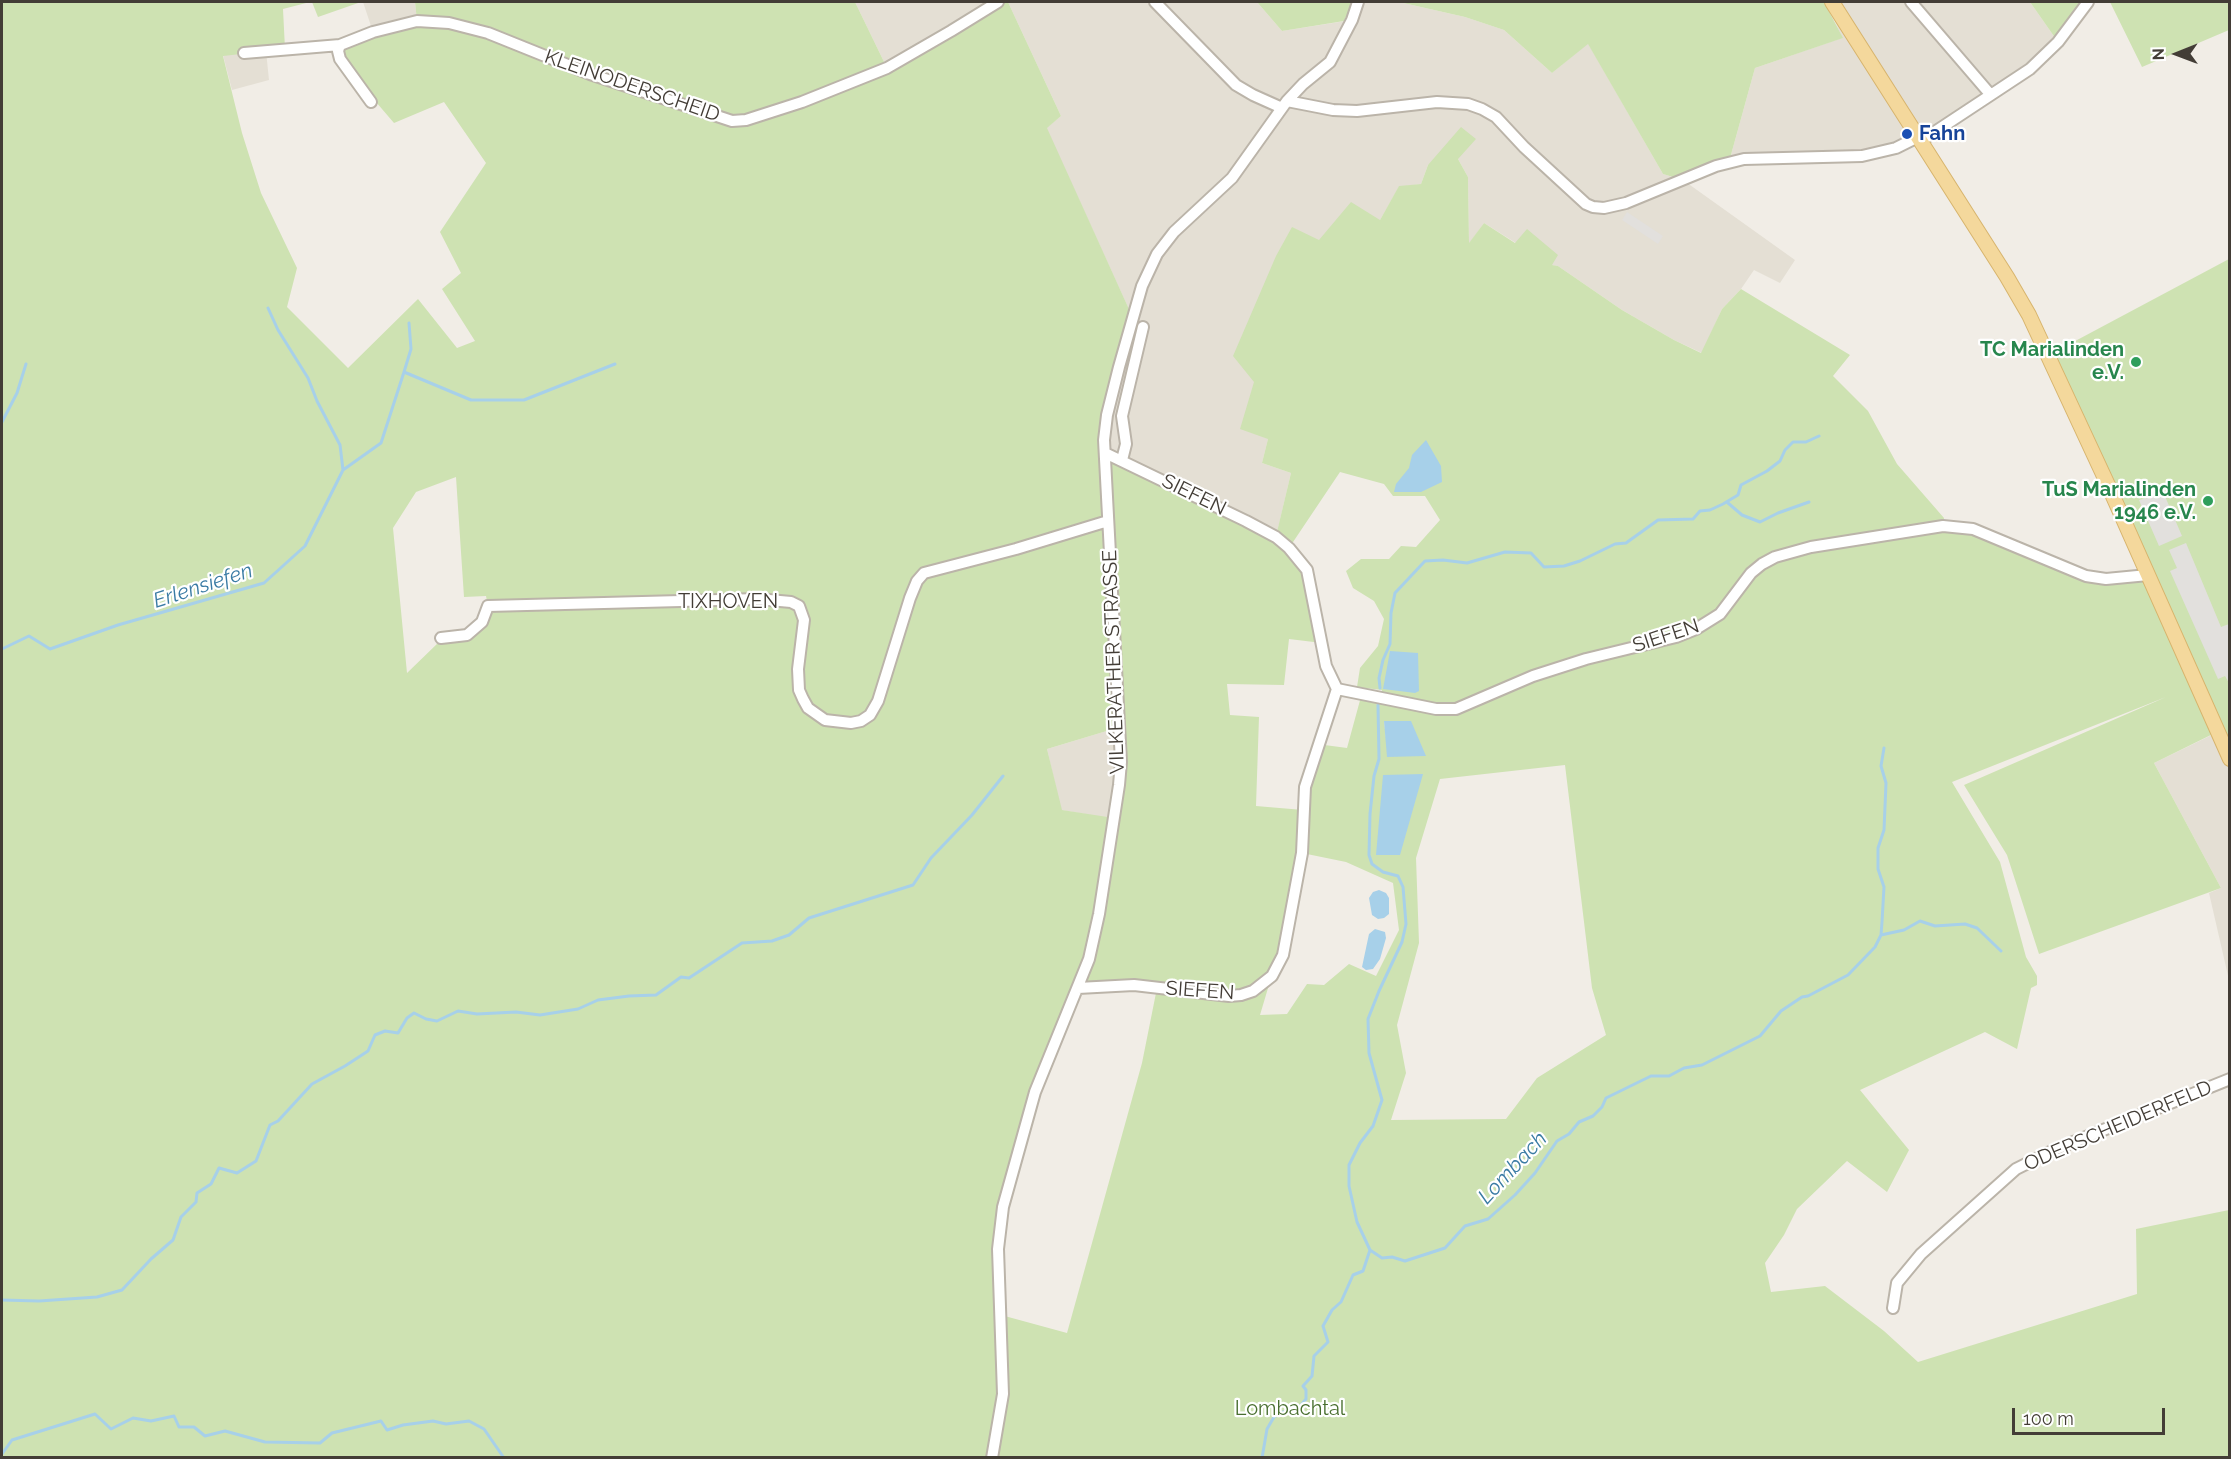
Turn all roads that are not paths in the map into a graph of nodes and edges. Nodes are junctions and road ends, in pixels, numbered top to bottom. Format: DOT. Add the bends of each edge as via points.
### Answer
graph roads {
  1 [pos="998,2"];
  2 [pos="1155,2"];
  3 [pos="1358,2"];
  4 [pos="1832,2"];
  5 [pos="1911,2"];
  6 [pos="2088,2"];
  7 [pos="340,45"];
  8 [pos="244,53"];
  9 [pos="1990,94"];
  10 [pos="371,102"];
  11 [pos="1284,105"];
  12 [pos="1919,139"];
  13 [pos="1145,332"];
  14 [pos="1104,453"];
  15 [pos="1122,460"];
  16 [pos="1108,521"];
  17 [pos="2148,575"];
  18 [pos="441,638"];
  19 [pos="1336,688"];
  20 [pos="2229,759"];
  21 [pos="1078,988"];
  22 [pos="2229,1079"];
  23 [pos="1893,1308"];
  24 [pos="992,1458"];
  1 -- 7 [label="street, KLEINODERSCHEID" via="886,68 802,102 732,121 590,74 488,33 449,23 405,23"];
  2 -- 11 [label="street" via="1236,86"];
  3 -- 11 [label="street, VILKERATHER STRASSE" via="1330,62"];
  4 -- 12 [label="main road"];
  5 -- 9 [label="street"];
  6 -- 9 [label="street" via="2058,42 2030,69"];
  7 -- 8 [label="street, KLEINODERSCHEID"];
  7 -- 10 [label="street" via="338,51 344,65"];
  9 -- 12 [label="street"];
  11 -- 12 [label="street" via="1357,111 1437,102 1468,104 1496,117 1586,204 1604,208 1744,159 1862,156"];
  11 -- 14 [label="street, VILKERATHER STRASSE" via="1232,178 1174,232 1157,254 1142,286 1117,377 1107,415"];
  12 -- 17 [label="main road" via="2029,315"];
  13 -- 15 [label="street" via="1122,416 1126,444"];
  14 -- 15 [label="street, SIEFEN"];
  14 -- 16 [label="street, VILKERATHER STRASSE"];
  15 -- 19 [label="street, SIEFEN" via="1261,528 1289,548 1307,570 1326,666"];
  16 -- 18 [label="street, TIXHOVEN" via="924,573 916,581 878,701 870,715 851,723 825,720 808,708 803,699 798,680 803,612 791,602 488,606 482,622 467,635"];
  16 -- 21 [label="street, VILKERATHER STRASSE" via="1121,762 1095,938"];
  17 -- 19 [label="street, SIEFEN" via="2106,579 2086,576 1973,529 1943,526 1811,547 1775,557 1751,573 1720,614 1696,629 1586,659 1504,687 1456,709 1437,709"];
  17 -- 20 [label="main road"];
  19 -- 21 [label="street, SIEFEN" via="1305,787 1302,853 1288,938 1272,976 1253,990 1229,996 1134,985"];
  21 -- 24 [label="street, VILKERATHER STRASSE" via="1035,1092 1003,1207 998,1249 1003,1394"];
  22 -- 23 [label="street, ODERSCHEIDERFELD" via="2016,1169 1921,1254 1897,1283"];
}
